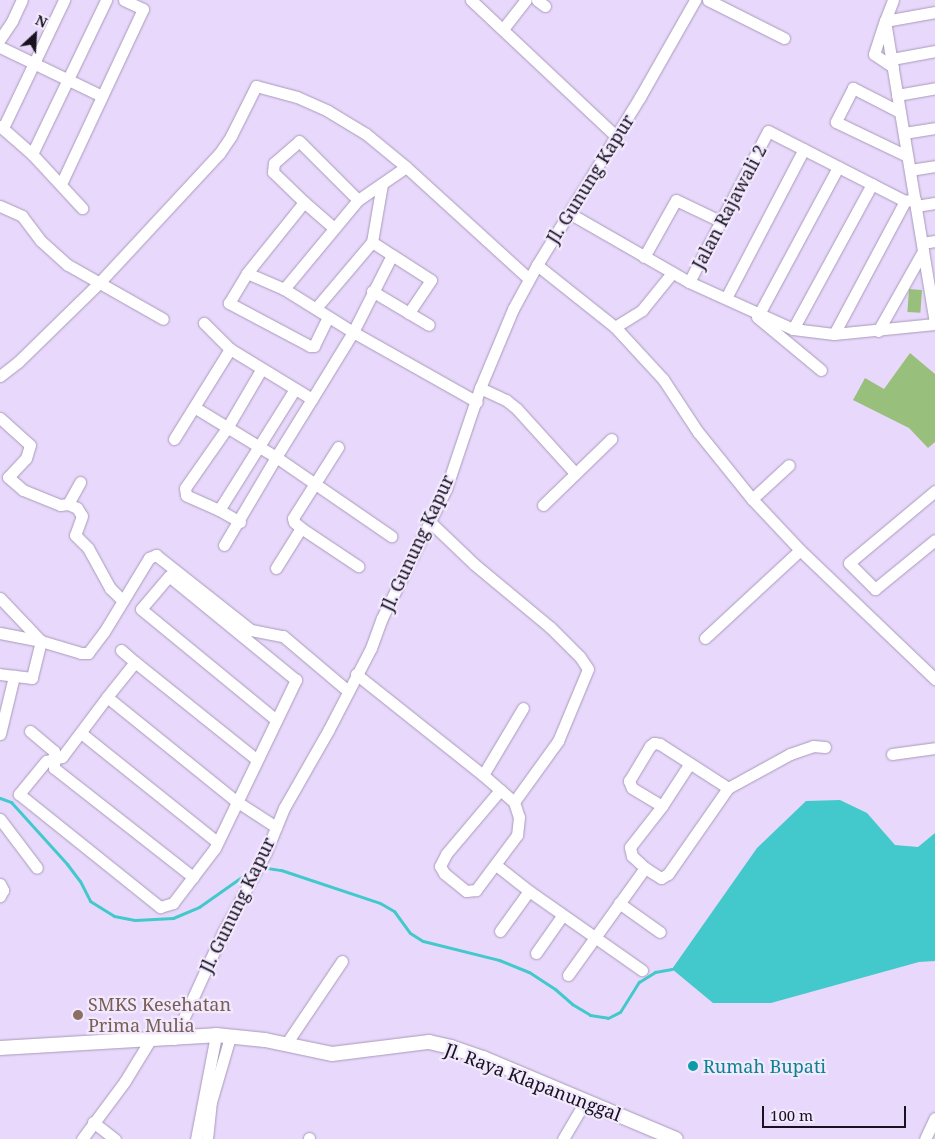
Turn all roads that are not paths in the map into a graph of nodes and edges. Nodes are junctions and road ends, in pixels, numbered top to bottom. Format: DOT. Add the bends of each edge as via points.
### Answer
graph roads {
  1 [pos="22,0"];
  2 [pos="64,0"];
  3 [pos="106,0"];
  4 [pos="124,0"];
  5 [pos="471,0"];
  6 [pos="526,0"];
  7 [pos="695,0"];
  8 [pos="708,0"];
  9 [pos="893,0"];
  10 [pos="935,12"];
  11 [pos="885,21"];
  12 [pos="503,29"];
  13 [pos="784,38"];
  14 [pos="0,39"];
  15 [pos="0,48"];
  16 [pos="935,51"];
  17 [pos="892,63"];
  18 [pos="34,64"];
  19 [pos="68,80"];
  20 [pos="935,88"];
  21 [pos="897,95"];
  22 [pos="102,96"];
  23 [pos="900,112"];
  24 [pos="1,127"];
  25 [pos="935,128"];
  26 [pos="904,133"];
  27 [pos="617,137"];
  28 [pos="804,149"];
  29 [pos="32,154"];
  30 [pos="908,156"];
  31 [pos="935,166"];
  32 [pos="406,167"];
  33 [pos="838,167"];
  34 [pos="910,170"];
  35 [pos="60,184"];
  36 [pos="382,184"];
  37 [pos="872,184"];
  38 [pos="358,200"];
  39 [pos="304,202"];
  40 [pos="912,202"];
  41 [pos="935,203"];
  42 [pos="0,206"];
  43 [pos="82,208"];
  44 [pos="569,213"];
  45 [pos="720,221"];
  46 [pos="334,228"];
  47 [pos="935,241"];
  48 [pos="372,242"];
  49 [pos="922,247"];
  50 [pos="392,255"];
  51 [pos="644,257"];
  52 [pos="536,265"];
  53 [pos="247,273"];
  54 [pos="672,273"];
  55 [pos="529,280"];
  56 [pos="932,280"];
  57 [pos="689,282"];
  58 [pos="98,284"];
  59 [pos="284,289"];
  60 [pos="372,291"];
  61 [pos="726,298"];
  62 [pos="742,305"];
  63 [pos="316,308"];
  64 [pos="409,313"];
  65 [pos="759,314"];
  66 [pos="328,317"];
  67 [pos="163,319"];
  68 [pos="204,323"];
  69 [pos="429,325"];
  70 [pos="934,326"];
  71 [pos="615,327"];
  72 [pos="793,329"];
  73 [pos="878,331"];
  74 [pos="353,332"];
  75 [pos="834,334"];
  76 [pos="230,349"];
  77 [pos="262,368"];
  78 [pos="821,370"];
  79 [pos="0,376"];
  80 [pos="480,388"];
  81 [pos="294,389"];
  82 [pos="312,399"];
  83 [pos="476,402"];
  84 [pos="194,407"];
  85 [pos="0,418"];
  86 [pos="227,428"];
  87 [pos="174,438"];
  88 [pos="611,439"];
  89 [pos="259,447"];
  90 [pos="338,447"];
  91 [pos="276,457"];
  92 [pos="789,465"];
  93 [pos="575,473"];
  94 [pos="80,482"];
  95 [pos="315,483"];
  96 [pos="935,491"];
  97 [pos="752,500"];
  98 [pos="68,504"];
  99 [pos="543,506"];
  100 [pos="219,510"];
  101 [pos="429,521"];
  102 [pos="240,522"];
  103 [pos="301,528"];
  104 [pos="391,536"];
  105 [pos="935,540"];
  106 [pos="224,545"];
  107 [pos="800,550"];
  108 [pos="358,566"];
  109 [pos="276,568"];
  110 [pos="0,598"];
  111 [pos="123,601"];
  112 [pos="0,633"];
  113 [pos="705,638"];
  114 [pos="41,641"];
  115 [pos="121,650"];
  116 [pos="135,662"];
  117 [pos="0,674"];
  118 [pos="356,674"];
  119 [pos="14,676"];
  120 [pos="935,679"];
  121 [pos="347,690"];
  122 [pos="107,697"];
  123 [pos="523,708"];
  124 [pos="276,720"];
  125 [pos="30,731"];
  126 [pos="81,733"];
  127 [pos="0,734"];
  128 [pos="825,747"];
  129 [pos="935,748"];
  130 [pos="892,754"];
  131 [pos="54,759"];
  132 [pos="256,759"];
  133 [pos="690,763"];
  134 [pos="482,775"];
  135 [pos="728,788"];
  136 [pos="500,790"];
  137 [pos="236,801"];
  138 [pos="514,802"];
  139 [pos="662,806"];
  140 [pos="0,819"];
  141 [pos="276,827"];
  142 [pos="217,842"];
  143 [pos="496,865"];
  144 [pos="37,868"];
  145 [pos="645,868"];
  146 [pos="193,877"];
  147 [pos="0,884"];
  148 [pos="529,891"];
  149 [pos="0,896"];
  150 [pos="620,902"];
  151 [pos="562,916"];
  152 [pos="500,931"];
  153 [pos="660,932"];
  154 [pos="596,936"];
  155 [pos="536,953"];
  156 [pos="342,961"];
  157 [pos="642,970"];
  158 [pos="568,975"];
  159 [pos="223,1036"];
  160 [pos="174,1038"];
  161 [pos="150,1040"];
  162 [pos="286,1044"];
  163 [pos="0,1048"];
  164 [pos="586,1100"];
  165 [pos="935,1118"];
  166 [pos="93,1122"];
  167 [pos="82,1139"];
  168 [pos="115,1139"];
  169 [pos="196,1139"];
  170 [pos="207,1139"];
  171 [pos="563,1139"];
  172 [pos="676,1139"];
  173 [pos="925,1139"];
  1 -- 14 [label="street"];
  2 -- 18 [label="street"];
  3 -- 19 [label="street"];
  4 -- 22 [label="street" via="143,9"];
  5 -- 12 [label="street"];
  6 -- 12 [label="street"];
  7 -- 27 [label="street, Jl. Gunung Kapur"];
  8 -- 13 [label="street"];
  9 -- 11 [label="street"];
  10 -- 11 [label="street"];
  11 -- 17 [label="street"];
  11 -- 17 [label="street" via="874,54"];
  12 -- 27 [label="street"];
  15 -- 18 [label="street"];
  16 -- 17 [label="street"];
  17 -- 21 [label="street"];
  18 -- 19 [label="street"];
  18 -- 24 [label="street"];
  19 -- 22 [label="street"];
  19 -- 29 [label="street"];
  20 -- 21 [label="street"];
  21 -- 23 [label="street"];
  22 -- 35 [label="street"];
  23 -- 26 [label="street"];
  23 -- 30 [label="street" via="853,88 836,122"];
  24 -- 29 [label="street"];
  25 -- 26 [label="street"];
  26 -- 30 [label="street"];
  27 -- 44 [label="street, Jl. Gunung Kapur"];
  28 -- 33 [label="street"];
  28 -- 45 [label="street, Jalan Rajawali 2" via="768,131"];
  28 -- 61 [label="street"];
  29 -- 35 [label="street"];
  30 -- 34 [label="street"];
  31 -- 34 [label="street"];
  32 -- 36 [label="street"];
  32 -- 55 [label="street"];
  32 -- 58 [label="street" via="366,134 328,111 297,97 256,86 219,154"];
  33 -- 37 [label="street"];
  33 -- 65 [label="street"];
  34 -- 40 [label="street"];
  35 -- 43 [label="street"];
  36 -- 38 [label="street"];
  36 -- 48 [label="street"];
  37 -- 40 [label="street"];
  37 -- 72 [label="street"];
  38 -- 39 [label="street" via="296,141 276,160 272,169"];
  38 -- 46 [label="street"];
  39 -- 46 [label="street"];
  39 -- 53 [label="street"];
  40 -- 41 [label="street"];
  40 -- 49 [label="street"];
  40 -- 75 [label="street"];
  42 -- 58 [label="street" via="22,216 41,241 68,265"];
  44 -- 51 [label="street"];
  44 -- 52 [label="street, Jl. Gunung Kapur"];
  45 -- 51 [label="street" via="676,200"];
  45 -- 57 [label="street, Jalan Rajawali 2"];
  46 -- 59 [label="street"];
  47 -- 49 [label="street"];
  48 -- 50 [label="street"];
  48 -- 63 [label="street"];
  49 -- 56 [label="street"];
  49 -- 73 [label="street"];
  50 -- 60 [label="street"];
  50 -- 64 [label="street" via="431,280"];
  51 -- 54 [label="street"];
  52 -- 55 [label="street, Jl. Gunung Kapur"];
  52 -- 71 [label="street"];
  53 -- 59 [label="street"];
  53 -- 66 [label="street" via="229,300 230,304 310,346 314,346"];
  54 -- 57 [label="street"];
  54 -- 71 [label="street" via="642,310"];
  55 -- 80 [label="street, Jl. Gunung Kapur" via="513,309"];
  56 -- 70 [label="street"];
  57 -- 61 [label="street"];
  58 -- 67 [label="street"];
  58 -- 79 [label="street"];
  59 -- 63 [label="street"];
  60 -- 64 [label="street"];
  60 -- 74 [label="street"];
  61 -- 62 [label="street"];
  62 -- 65 [label="street"];
  62 -- 78 [label="street"];
  63 -- 66 [label="street"];
  64 -- 69 [label="street"];
  65 -- 72 [label="street"];
  66 -- 74 [label="street"];
  68 -- 76 [label="street"];
  70 -- 73 [label="street"];
  71 -- 97 [label="street" via="663,379 698,432"];
  72 -- 75 [label="street"];
  73 -- 75 [label="street"];
  74 -- 82 [label="street"];
  74 -- 83 [label="street"];
  76 -- 77 [label="street"];
  76 -- 84 [label="street"];
  77 -- 81 [label="street"];
  77 -- 86 [label="street"];
  80 -- 83 [label="street, Jl. Gunung Kapur"];
  80 -- 93 [label="street" via="517,409"];
  81 -- 82 [label="street"];
  81 -- 89 [label="street"];
  82 -- 91 [label="street"];
  83 -- 101 [label="street, Jl. Gunung Kapur" via="446,490"];
  84 -- 86 [label="street"];
  84 -- 87 [label="street"];
  85 -- 98 [label="street" via="30,445 26,458 8,477 30,493 60,505"];
  86 -- 89 [label="street"];
  86 -- 100 [label="street" via="185,493 191,499"];
  88 -- 93 [label="street"];
  89 -- 91 [label="street"];
  89 -- 100 [label="street"];
  90 -- 95 [label="street"];
  91 -- 95 [label="street"];
  91 -- 102 [label="street"];
  92 -- 97 [label="street"];
  93 -- 99 [label="street"];
  94 -- 98 [label="street"];
  95 -- 103 [label="street" via="292,520"];
  95 -- 104 [label="street"];
  96 -- 105 [label="street" via="849,563 875,589"];
  97 -- 107 [label="street"];
  98 -- 111 [label="street" via="77,508 82,516 75,535 88,548 110,588"];
  100 -- 102 [label="street"];
  101 -- 118 [label="street, Jl. Gunung Kapur"];
  101 -- 138 [label="street" via="474,564 550,627 588,669 558,741"];
  102 -- 106 [label="street"];
  103 -- 108 [label="street"];
  103 -- 109 [label="street"];
  107 -- 113 [label="street"];
  107 -- 120 [label="street"];
  110 -- 114 [label="street"];
  111 -- 114 [label="street" via="88,653"];
  111 -- 121 [label="street" via="149,558 156,555 251,630 283,636"];
  112 -- 114 [label="street"];
  114 -- 119 [label="street" via="32,678"];
  115 -- 116 [label="street"];
  116 -- 122 [label="street"];
  116 -- 132 [label="street"];
  117 -- 119 [label="street"];
  118 -- 121 [label="street, Jl. Gunung Kapur"];
  118 -- 134 [label="street"];
  119 -- 127 [label="street"];
  121 -- 141 [label="street, Jl. Gunung Kapur"];
  122 -- 126 [label="street"];
  122 -- 137 [label="street"];
  123 -- 134 [label="street"];
  124 -- 124 [label="street" via="296,680 169,576 141,609"];
  124 -- 132 [label="street"];
  125 -- 131 [label="street" via="54,751"];
  126 -- 131 [label="street" via="62,757"];
  126 -- 142 [label="street"];
  128 -- 135 [label="street" via="813,746 790,754"];
  129 -- 130 [label="street"];
  131 -- 146 [label="street" via="54,768"];
  131 -- 146 [label="street" via="46,761 19,794 160,907 173,904"];
  132 -- 137 [label="street"];
  133 -- 135 [label="street"];
  133 -- 139 [label="street"];
  133 -- 139 [label="street" via="660,744 650,746 629,784"];
  134 -- 136 [label="street"];
  135 -- 145 [label="street" via="668,874 661,878"];
  136 -- 138 [label="street"];
  136 -- 143 [label="street" via="446,854 440,866 449,878 471,892"];
  137 -- 141 [label="street"];
  137 -- 142 [label="street"];
  138 -- 143 [label="street" via="519,829"];
  139 -- 145 [label="street" via="630,847 632,856"];
  140 -- 144 [label="street"];
  141 -- 160 [label="street, Jl. Gunung Kapur"];
  142 -- 146 [label="street"];
  143 -- 148 [label="street"];
  145 -- 150 [label="street"];
  147 -- 149 [label="street" via="3,890"];
  148 -- 151 [label="street"];
  148 -- 152 [label="street"];
  150 -- 153 [label="street"];
  150 -- 154 [label="street"];
  151 -- 154 [label="street"];
  151 -- 155 [label="street"];
  154 -- 157 [label="street"];
  154 -- 158 [label="street"];
  156 -- 162 [label="street"];
  159 -- 160 [label="street, Jl. Raya Klapanunggal"];
  159 -- 162 [label="street, Jl. Raya Klapanunggal"];
  159 -- 169 [label="street"];
  159 -- 170 [label="street"];
  160 -- 161 [label="street, Jl. Raya Klapanunggal"];
  161 -- 163 [label="street, Jl. Raya Klapanunggal"];
  161 -- 166 [label="street" via="125,1081"];
  162 -- 164 [label="street, Jl. Raya Klapanunggal" via="332,1054 412,1043 436,1044 483,1058"];
  164 -- 171 [label="street"];
  164 -- 172 [label="street, Jl. Raya Klapanunggal"];
  165 -- 173 [label="street"];
  166 -- 167 [label="street"];
  166 -- 168 [label="street"];
}
